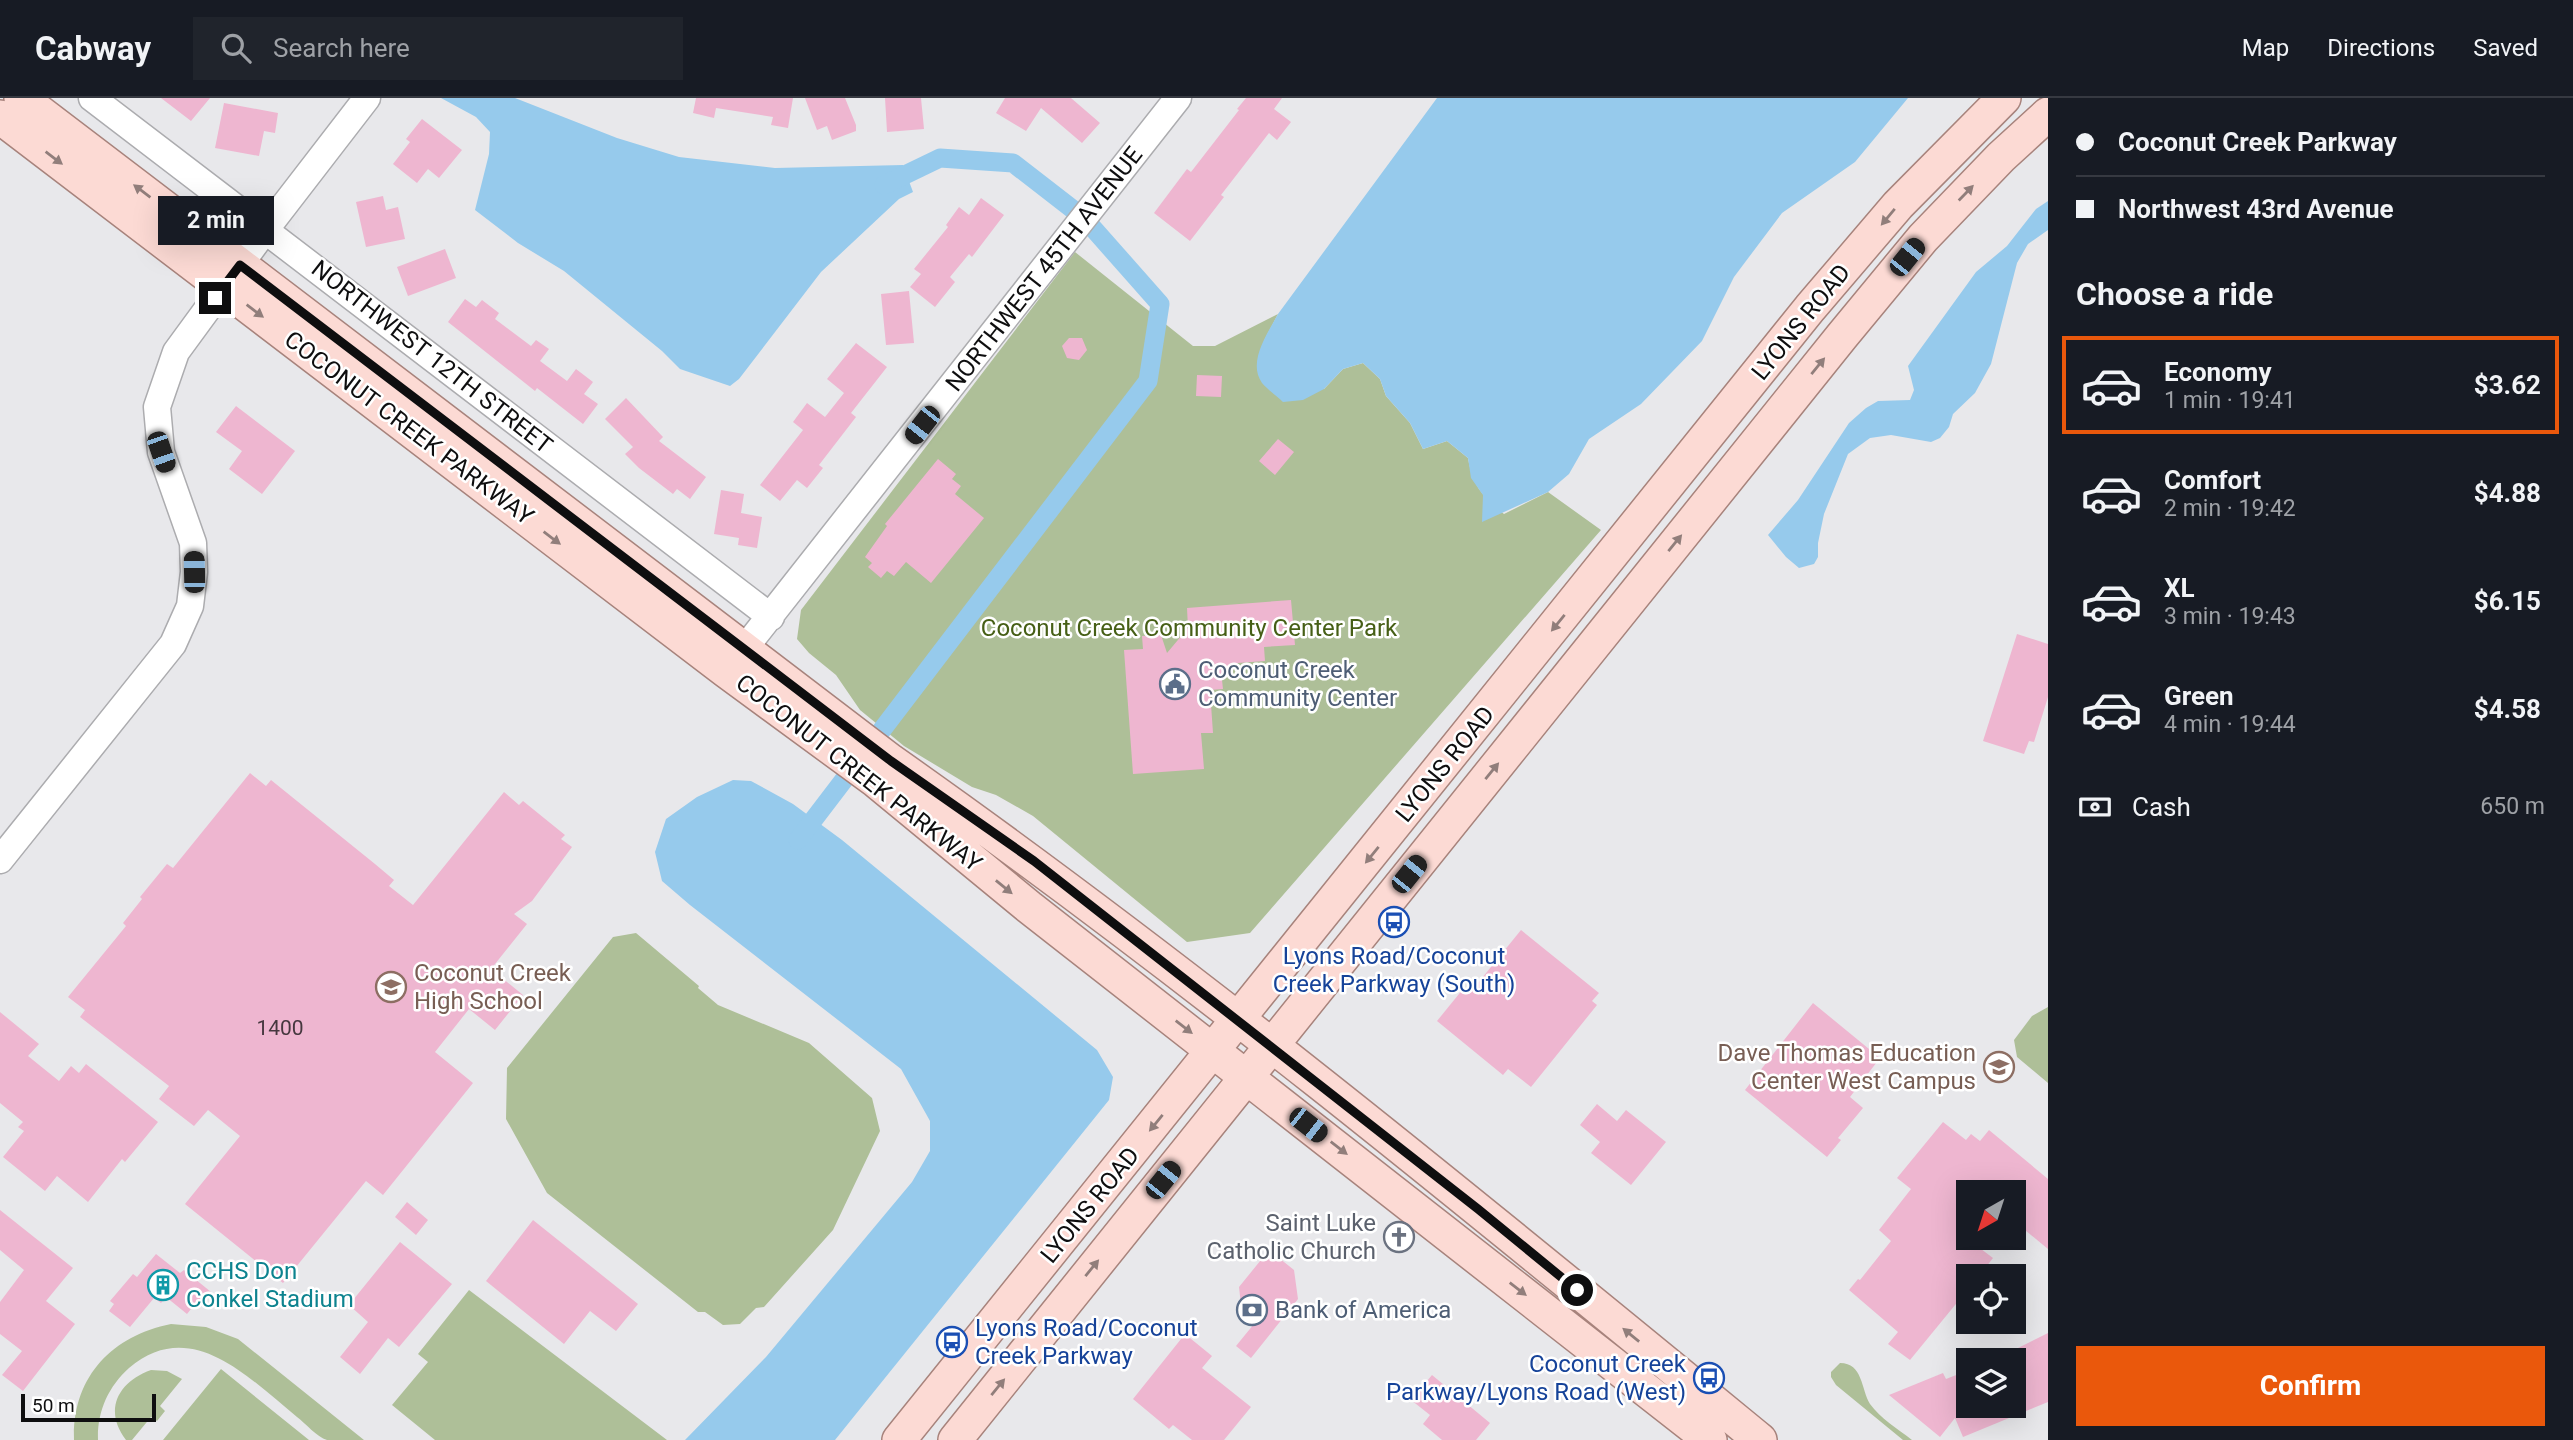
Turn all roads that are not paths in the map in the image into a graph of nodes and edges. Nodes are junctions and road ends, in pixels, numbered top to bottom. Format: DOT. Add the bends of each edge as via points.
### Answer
graph roads {
  1 [pos="21,98"];
  2 [pos="92,98"];
  3 [pos="367,98"];
  4 [pos="2004,98"];
  5 [pos="1164,103"];
  6 [pos="2048,114"];
  7 [pos="0,117"];
  8 [pos="266,229"];
  9 [pos="231,276"];
  10 [pos="771,617"];
  11 [pos="736,659"];
  12 [pos="884,771"];
  13 [pos="0,860"];
  14 [pos="1238,1020"];
  15 [pos="1270,1045"];
  16 [pos="1214,1050"];
  17 [pos="1247,1076"];
  18 [pos="899,1440"];
  19 [pos="955,1440"];
  20 [pos="1710,1440"];
  21 [pos="1760,1440"];
  9 -- 1 [label="main road, COCONUT CREEK PARKWAY, one-way"];
  2 -- 8 [label="street, NORTHWEST 12TH STREET"];
  3 -- 8 [label="street"];
  4 -- 14 [label="main road, LYONS ROAD, one-way" via="1898,205 1810,308"];
  5 -- 10 [label="street, NORTHWEST 45TH AVENUE"];
  15 -- 6 [label="main road, LYONS ROAD, one-way" via="1923,238"];
  7 -- 9 [label="main road, COCONUT CREEK PARKWAY, one-way"];
  8 -- 9 [label="street"];
  8 -- 10 [label="street, NORTHWEST 12TH STREET"];
  9 -- 11 [label="main road, COCONUT CREEK PARKWAY"];
  9 -- 13 [label="street" via="176,352 157,407 161,452 193,543 190,607 168,650"];
  10 -- 11 [label="street, NORTHWEST 45TH AVENUE"];
  11 -- 12 [label="main road, COCONUT CREEK PARKWAY"];
  12 -- 14 [label="main road, COCONUT CREEK PARKWAY" via="1034,861"];
  12 -- 16 [label="main road, COCONUT CREEK PARKWAY, one-way" via="1029,907"];
  14 -- 15 [label="main road, COCONUT CREEK PARKWAY"];
  14 -- 16 [label="main road, LYONS ROAD"];
  15 -- 17 [label="main road, LYONS ROAD"];
  21 -- 15 [label="main road, COCONUT CREEK PARKWAY, one-way"];
  16 -- 17 [label="main road, COCONUT CREEK PARKWAY"];
  16 -- 18 [label="main road, LYONS ROAD, one-way"];
  19 -- 17 [label="main road, LYONS ROAD, one-way"];
  17 -- 20 [label="main road, COCONUT CREEK PARKWAY, one-way"];
}
